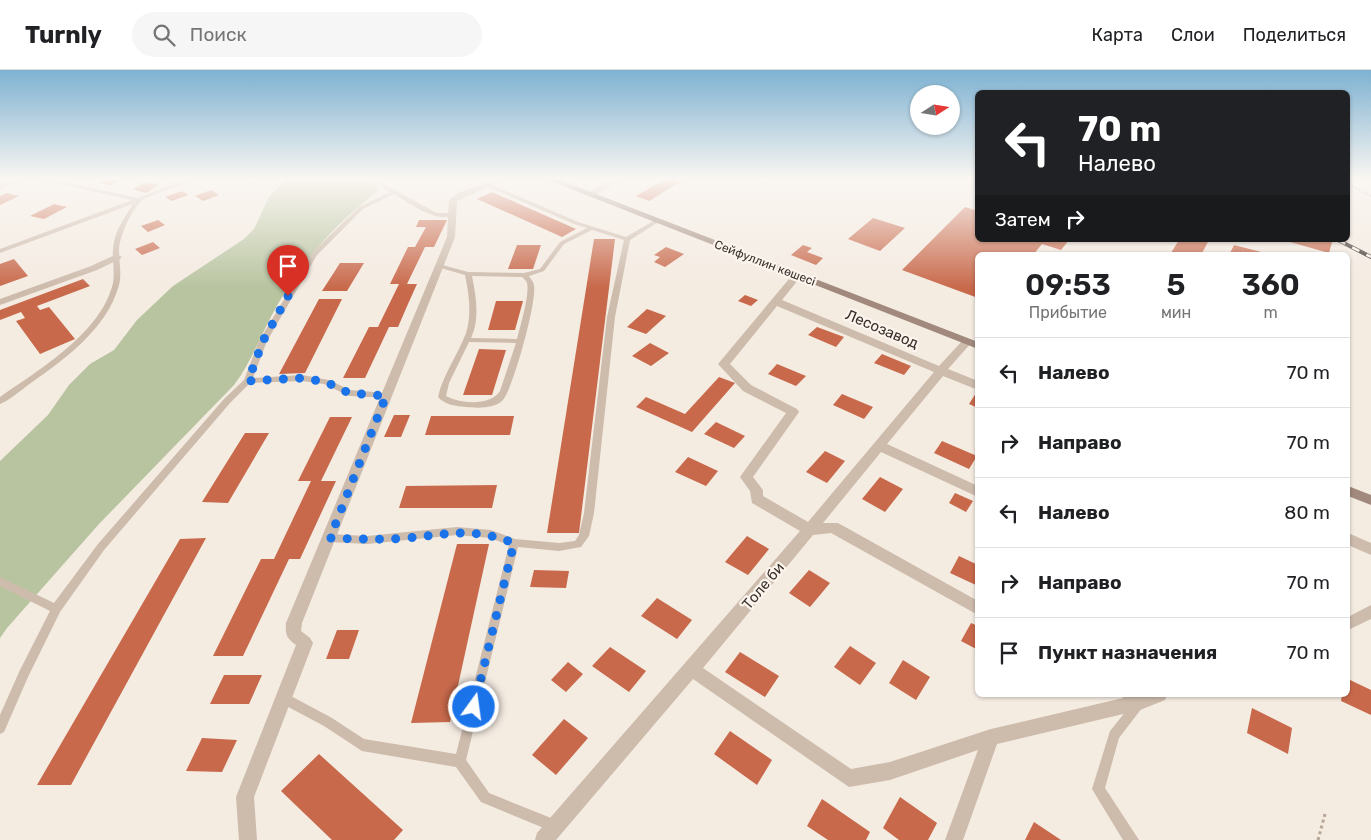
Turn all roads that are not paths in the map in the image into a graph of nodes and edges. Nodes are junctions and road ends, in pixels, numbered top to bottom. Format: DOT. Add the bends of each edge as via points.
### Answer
graph roads {
  1 [pos="451,215"];
  2 [pos="95,216"];
  3 [pos="129,216"];
  4 [pos="353,216"];
  5 [pos="563,216"];
  6 [pos="643,216"];
  7 [pos="656,221"];
  8 [pos="592,228"];
  9 [pos="627,239"];
  10 [pos="0,251"];
  11 [pos="117,257"];
  12 [pos="439,266"];
  13 [pos="468,274"];
  14 [pos="524,275"];
  15 [pos="797,275"];
  16 [pos="0,302"];
  17 [pos="775,302"];
  18 [pos="466,340"];
  19 [pos="518,341"];
  20 [pos="972,344"];
  21 [pos="941,371"];
  22 [pos="248,381"];
  23 [pos="975,385"];
  24 [pos="386,396"];
  25 [pos="0,401"];
  26 [pos="880,446"];
  27 [pos="975,491"];
  28 [pos="1350,492"];
  29 [pos="1371,500"];
  30 [pos="810,530"];
  31 [pos="330,538"];
  32 [pos="1350,540"];
  33 [pos="514,543"];
  34 [pos="1371,549"];
  35 [pos="0,581"];
  36 [pos="975,607"];
  37 [pos="56,609"];
  38 [pos="1371,611"];
  39 [pos="1350,623"];
  40 [pos="692,669"];
  41 [pos="283,698"];
  42 [pos="1135,698"];
  43 [pos="0,728"];
  44 [pos="991,738"];
  45 [pos="460,761"];
  46 [pos="550,834"];
  47 [pos="248,840"];
  48 [pos="954,840"];
  49 [pos="1132,840"];
  1 -- 12 [label="street" via="451,237"];
  2 -- 10 [label="lane"];
  3 -- 11 [label="lane" via="117,237"];
  4 -- 22 [label="lane" via="314,254 263,341"];
  5 -- 8 [label="lane"];
  6 -- 7 [label="main road, Сейфуллин көшесі"];
  7 -- 9 [label="lane"];
  7 -- 15 [label="main road, Сейфуллин көшесі"];
  8 -- 9 [label="lane"];
  8 -- 14 [label="lane" via="562,243 542,270"];
  9 -- 33 [label="lane" via="611,317 584,536 578,544 559,547"];
  11 -- 16 [label="street"];
  11 -- 25 [label="lane" via="116,283 108,307 83,336 43,371"];
  12 -- 13 [label="lane"];
  12 -- 24 [label="street"];
  13 -- 14 [label="lane"];
  13 -- 18 [label="lane" via="473,296 472,322"];
  14 -- 19 [label="lane" via="531,287"];
  15 -- 17 [label="street"];
  15 -- 20 [label="main road, Сейфуллин көшесі"];
  17 -- 21 [label="street, Лесозавод"];
  17 -- 30 [label="street" via="724,364 747,388 793,412 746,477 756,490 757,499"];
  18 -- 19 [label="lane"];
  18 -- 19 [label="lane" via="445,383 442,397 447,402 479,404 494,402 501,397"];
  20 -- 21 [label="street, Толе би"];
  21 -- 23 [label="street, Лесозавод"];
  21 -- 26 [label="street, Толе би"];
  22 -- 24 [label="lane" via="302,378 326,382 349,393"];
  22 -- 37 [label="lane" via="101,547"];
  24 -- 31 [label="street"];
  26 -- 27 [label="street"];
  26 -- 30 [label="street, Толе би"];
  28 -- 29 [label="main road"];
  30 -- 36 [label="street" via="833,527"];
  30 -- 40 [label="street, Толе би"];
  31 -- 33 [label="lane" via="375,540 457,531 491,534"];
  31 -- 41 [label="street" via="294,623 293,634 305,643"];
  32 -- 34 [label="street"];
  33 -- 45 [label="lane"];
  35 -- 37 [label="lane"];
  37 -- 43 [label="lane"];
  38 -- 39 [label="street"];
  40 -- 44 [label="street" via="849,778 890,771"];
  40 -- 46 [label="street, Толе би"];
  41 -- 45 [label="lane" via="362,745"];
  41 -- 47 [label="street" via="245,797"];
  42 -- 44 [label="street"];
  42 -- 49 [label="lane" via="1114,735 1098,789"];
  44 -- 48 [label="street"];
  45 -- 46 [label="lane" via="485,798"];
}
